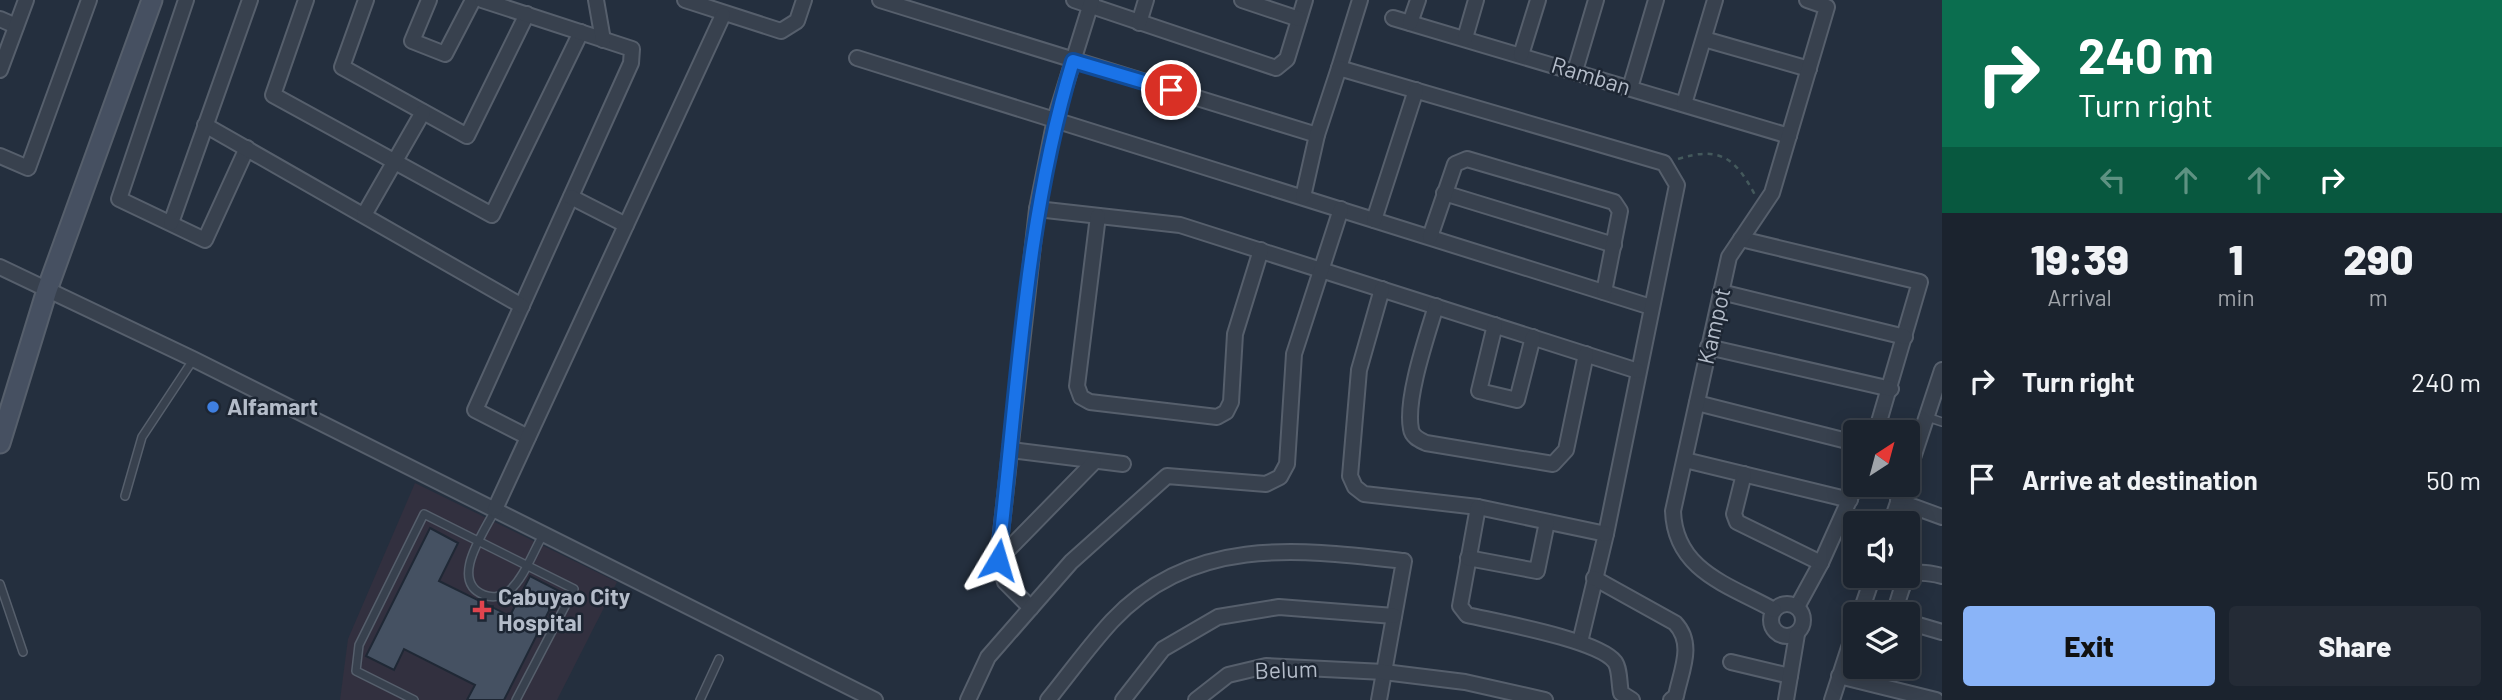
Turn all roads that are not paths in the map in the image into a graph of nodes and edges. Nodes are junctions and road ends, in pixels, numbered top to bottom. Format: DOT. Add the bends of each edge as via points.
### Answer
graph roads {
  1 [pos="26,0"];
  2 [pos="89,0"];
  3 [pos="152,0"];
  4 [pos="186,0"];
  5 [pos="250,0"];
  6 [pos="306,0"];
  7 [pos="366,0"];
  8 [pos="429,0"];
  9 [pos="473,0"];
  10 [pos="482,0"];
  11 [pos="596,0"];
  12 [pos="685,0"];
  13 [pos="804,0"];
  14 [pos="880,0"];
  15 [pos="1074,0"];
  16 [pos="1146,0"];
  17 [pos="1242,0"];
  18 [pos="1305,0"];
  19 [pos="1360,0"];
  20 [pos="1418,0"];
  21 [pos="1476,0"];
  22 [pos="1538,0"];
  23 [pos="1596,0"];
  24 [pos="1656,0"];
  25 [pos="1716,0"];
  26 [pos="1807,0"];
  27 [pos="1091,3"];
  28 [pos="527,15"];
  29 [pos="723,15"];
  30 [pos="1393,18"];
  31 [pos="0,19"];
  32 [pos="1299,19"];
  33 [pos="1139,23"];
  34 [pos="1410,23"];
  35 [pos="16,26"];
  36 [pos="581,32"];
  37 [pos="1465,38"];
  38 [pos="1704,39"];
  39 [pos="603,40"];
  40 [pos="1521,55"];
  41 [pos="857,58"];
  42 [pos="1073,61"];
  43 [pos="1339,68"];
  44 [pos="1809,69"];
  45 [pos="0,70"];
  46 [pos="1575,71"];
  47 [pos="1630,88"];
  48 [pos="1416,90"];
  49 [pos="1684,104"];
  50 [pos="424,112"];
  51 [pos="1055,119"];
  52 [pos="205,125"];
  53 [pos="1317,135"];
  54 [pos="1789,136"];
  55 [pos="247,148"];
  56 [pos="0,156"];
  57 [pos="394,162"];
  58 [pos="1444,193"];
  59 [pos="571,197"];
  60 [pos="1303,197"];
  61 [pos="1037,209"];
  62 [pos="1341,209"];
  63 [pos="364,215"];
  64 [pos="1098,216"];
  65 [pos="1374,220"];
  66 [pos="171,223"];
  67 [pos="626,225"];
  68 [pos="1430,237"];
  69 [pos="1741,239"];
  70 [pos="1614,245"];
  71 [pos="1261,250"];
  72 [pos="0,267"];
  73 [pos="1320,269"];
  74 [pos="1382,289"];
  75 [pos="47,290"];
  76 [pos="1604,292"];
  77 [pos="1721,292"];
  78 [pos="522,306"];
  79 [pos="1436,306"];
  80 [pos="1651,307"];
  81 [pos="1495,325"];
  82 [pos="1533,337"];
  83 [pos="1905,337"];
  84 [pos="1709,347"];
  85 [pos="1586,354"];
  86 [pos="193,359"];
  87 [pos="1942,370"];
  88 [pos="1638,371"];
  89 [pos="1891,388"];
  90 [pos="1697,403"];
  91 [pos="1927,417"];
  92 [pos="1880,420"];
  93 [pos="1942,422"];
  94 [pos="528,437"];
  95 [pos="1920,438"];
  96 [pos="1843,440"];
  97 [pos="0,443"];
  98 [pos="1011,450"];
  99 [pos="1685,460"];
  100 [pos="1094,462"];
  101 [pos="1123,464"];
  102 [pos="1744,474"];
  103 [pos="125,496"];
  104 [pos="1851,497"];
  105 [pos="1900,497"];
  106 [pos="1850,500"];
  107 [pos="1898,501"];
  108 [pos="1478,507"];
  109 [pos="495,509"];
  110 [pos="1895,511"];
  111 [pos="1942,517"];
  112 [pos="1547,522"];
  113 [pos="543,534"];
  114 [pos="1606,534"];
  115 [pos="479,542"];
  116 [pos="1468,558"];
  117 [pos="998,560"];
  118 [pos="1821,563"];
  119 [pos="525,565"];
  120 [pos="1942,576"];
  121 [pos="1594,578"];
  122 [pos="0,584"];
  123 [pos="1898,602"];
  124 [pos="1797,607"];
  125 [pos="1031,608"];
  126 [pos="1774,610"];
  127 [pos="1394,616"];
  128 [pos="1920,626"];
  129 [pos="1942,632"];
  130 [pos="1797,634"];
  131 [pos="1580,642"];
  132 [pos="23,652"];
  133 [pos="719,659"];
  134 [pos="1731,662"];
  135 [pos="1843,664"];
  136 [pos="1384,672"];
  137 [pos="1790,676"];
  138 [pos="1839,676"];
  139 [pos="414,700"];
  140 [pos="516,700"];
  141 [pos="700,700"];
  142 [pos="875,700"];
  143 [pos="968,700"];
  144 [pos="1048,700"];
  145 [pos="1123,700"];
  146 [pos="1196,700"];
  147 [pos="1379,700"];
  148 [pos="1545,700"];
  149 [pos="1632,700"];
  150 [pos="1671,700"];
  151 [pos="1786,700"];
  152 [pos="1832,700"];
  153 [pos="1936,700"];
  1 -- 35 [label="street"];
  2 -- 56 [label="street" via="28,168"];
  3 -- 75 [label="street"];
  4 -- 66 [label="street" via="119,198"];
  5 -- 52 [label="street"];
  6 -- 57 [label="street" via="272,95"];
  7 -- 50 [label="street" via="342,67"];
  8 -- 9 [label="street" via="412,41 445,54"];
  10 -- 28 [label="street"];
  11 -- 39 [label="street"];
  12 -- 29 [label="street"];
  13 -- 29 [label="street" via="797,21 781,31"];
  14 -- 42 [label="street"];
  15 -- 27 [label="street"];
  16 -- 33 [label="street"];
  17 -- 32 [label="street"];
  18 -- 32 [label="street"];
  19 -- 43 [label="street"];
  20 -- 34 [label="street"];
  21 -- 37 [label="street"];
  22 -- 40 [label="street"];
  23 -- 46 [label="street"];
  24 -- 47 [label="street"];
  25 -- 38 [label="street"];
  26 -- 44 [label="street, Kampot" via="1827,7"];
  27 -- 33 [label="street"];
  27 -- 42 [label="street"];
  28 -- 36 [label="street"];
  28 -- 50 [label="street" via="467,136"];
  29 -- 67 [label="street"];
  30 -- 34 [label="street, Ramban"];
  31 -- 35 [label="street"];
  32 -- 33 [label="street" via="1287,59 1276,68"];
  34 -- 37 [label="street, Ramban"];
  35 -- 45 [label="street"];
  36 -- 39 [label="street"];
  36 -- 57 [label="street" via="492,215"];
  37 -- 40 [label="street, Ramban"];
  38 -- 44 [label="street"];
  38 -- 49 [label="street"];
  39 -- 59 [label="street" via="632,49 631,63"];
  40 -- 46 [label="street, Ramban"];
  41 -- 51 [label="street"];
  42 -- 51 [label="street"];
  42 -- 53 [label="street"];
  43 -- 48 [label="street"];
  43 -- 53 [label="street"];
  44 -- 54 [label="street, Kampot"];
  46 -- 47 [label="street, Ramban"];
  47 -- 49 [label="street, Ramban"];
  48 -- 65 [label="street"];
  48 -- 80 [label="street" via="1664,163 1677,186"];
  49 -- 54 [label="street, Ramban"];
  50 -- 57 [label="street"];
  51 -- 60 [label="street"];
  51 -- 61 [label="street"];
  52 -- 55 [label="street"];
  52 -- 66 [label="street"];
  53 -- 60 [label="street"];
  54 -- 69 [label="street, Kampot" via="1772,193"];
  55 -- 63 [label="street"];
  55 -- 66 [label="street" via="205,240"];
  57 -- 63 [label="street"];
  58 -- 68 [label="street"];
  58 -- 70 [label="street"];
  58 -- 70 [label="street" via="1455,164 1468,159 1615,202 1620,211"];
  59 -- 67 [label="street"];
  59 -- 78 [label="street"];
  60 -- 62 [label="street"];
  61 -- 64 [label="street"];
  61 -- 98 [label="street"];
  62 -- 65 [label="street"];
  62 -- 73 [label="street"];
  63 -- 78 [label="street"];
  64 -- 71 [label="street" via="1180,225"];
  64 -- 71 [label="street" via="1077,386 1081,397 1090,402 1217,418 1226,412 1231,402 1235,334"];
  65 -- 68 [label="street"];
  67 -- 94 [label="street"];
  68 -- 76 [label="street"];
  69 -- 77 [label="street, Kampot" via="1729,257"];
  69 -- 83 [label="street" via="1920,282"];
  70 -- 76 [label="street"];
  71 -- 73 [label="street"];
  72 -- 75 [label="street"];
  73 -- 74 [label="street"];
  73 -- 125 [label="street" via="1294,354 1287,464 1280,477 1266,484 1167,476 1071,562"];
  74 -- 79 [label="street"];
  74 -- 108 [label="street" via="1359,370 1350,476 1364,494"];
  75 -- 86 [label="street"];
  75 -- 97 [label="street"];
  76 -- 80 [label="street"];
  77 -- 83 [label="street"];
  77 -- 84 [label="street, Kampot"];
  78 -- 94 [label="street" via="475,410"];
  79 -- 81 [label="street"];
  79 -- 85 [label="street" via="1415,377 1411,430 1426,443 1553,464 1566,450"];
  80 -- 88 [label="street"];
  81 -- 82 [label="street"];
  81 -- 82 [label="street" via="1479,390 1517,400"];
  82 -- 85 [label="street"];
  83 -- 89 [label="street"];
  84 -- 89 [label="street"];
  84 -- 90 [label="street, Kampot"];
  85 -- 88 [label="street"];
  86 -- 103 [label="lane" via="142,437"];
  86 -- 109 [label="street"];
  87 -- 91 [label="street"];
  88 -- 114 [label="street"];
  89 -- 92 [label="street"];
  90 -- 96 [label="street"];
  90 -- 99 [label="street, Kampot"];
  91 -- 93 [label="lane"];
  91 -- 95 [label="street"];
  94 -- 109 [label="street"];
  98 -- 100 [label="street"];
  98 -- 117 [label="street"];
  99 -- 102 [label="street"];
  99 -- 126 [label="street, Kampot" via="1674,511 1678,542 1696,567"];
  100 -- 101 [label="street"];
  100 -- 117 [label="street"];
  102 -- 106 [label="street"];
  102 -- 118 [label="street" via="1734,514 1737,522"];
  104 -- 106 [label="street"];
  105 -- 107 [label="street"];
  106 -- 118 [label="street"];
  107 -- 110 [label="street"];
  107 -- 111 [label="street"];
  108 -- 112 [label="street"];
  108 -- 116 [label="street"];
  109 -- 113 [label="street"];
  109 -- 115 [label="lane"];
  112 -- 114 [label="street"];
  112 -- 116 [label="street" via="1537,571"];
  113 -- 119 [label="lane"];
  113 -- 142 [label="street"];
  114 -- 121 [label="street"];
  115 -- 119 [label="lane"];
  115 -- 119 [label="lane" via="468,576 481,594 503,595"];
  115 -- 139 [label="lane" via="424,514 359,645 356,671"];
  116 -- 131 [label="street" via="1460,606 1467,615"];
  117 -- 125 [label="street" via="1005,582"];
  118 -- 124 [label="street"];
  119 -- 140 [label="lane" via="574,589"];
  120 -- 123 [label="street" via="1920,570 1910,575"];
  121 -- 131 [label="street"];
  121 -- 150 [label="street" via="1685,633 1687,645"];
  122 -- 132 [label="lane"];
  124 -- 126 [label="street" via="1789,604"];
  124 -- 130 [label="street" via="1804,618"];
  125 -- 143 [label="street" via="988,657"];
  126 -- 130 [label="street" via="1774,629 1784,636"];
  127 -- 136 [label="street"];
  127 -- 144 [label="street" via="1404,561 1279,550 1213,560 1159,583 1114,619"];
  127 -- 145 [label="street" via="1279,607 1218,617 1163,649"];
  128 -- 129 [label="street"];
  130 -- 137 [label="street"];
  131 -- 149 [label="street" via="1605,652 1617,664 1620,693"];
  133 -- 141 [label="lane"];
  134 -- 137 [label="street"];
  135 -- 138 [label="street"];
  136 -- 146 [label="street, Belum" via="1266,666 1228,676"];
  136 -- 147 [label="street"];
  136 -- 148 [label="street, Belum" via="1465,682"];
  137 -- 151 [label="street"];
  138 -- 152 [label="street"];
  138 -- 153 [label="street"];
}
